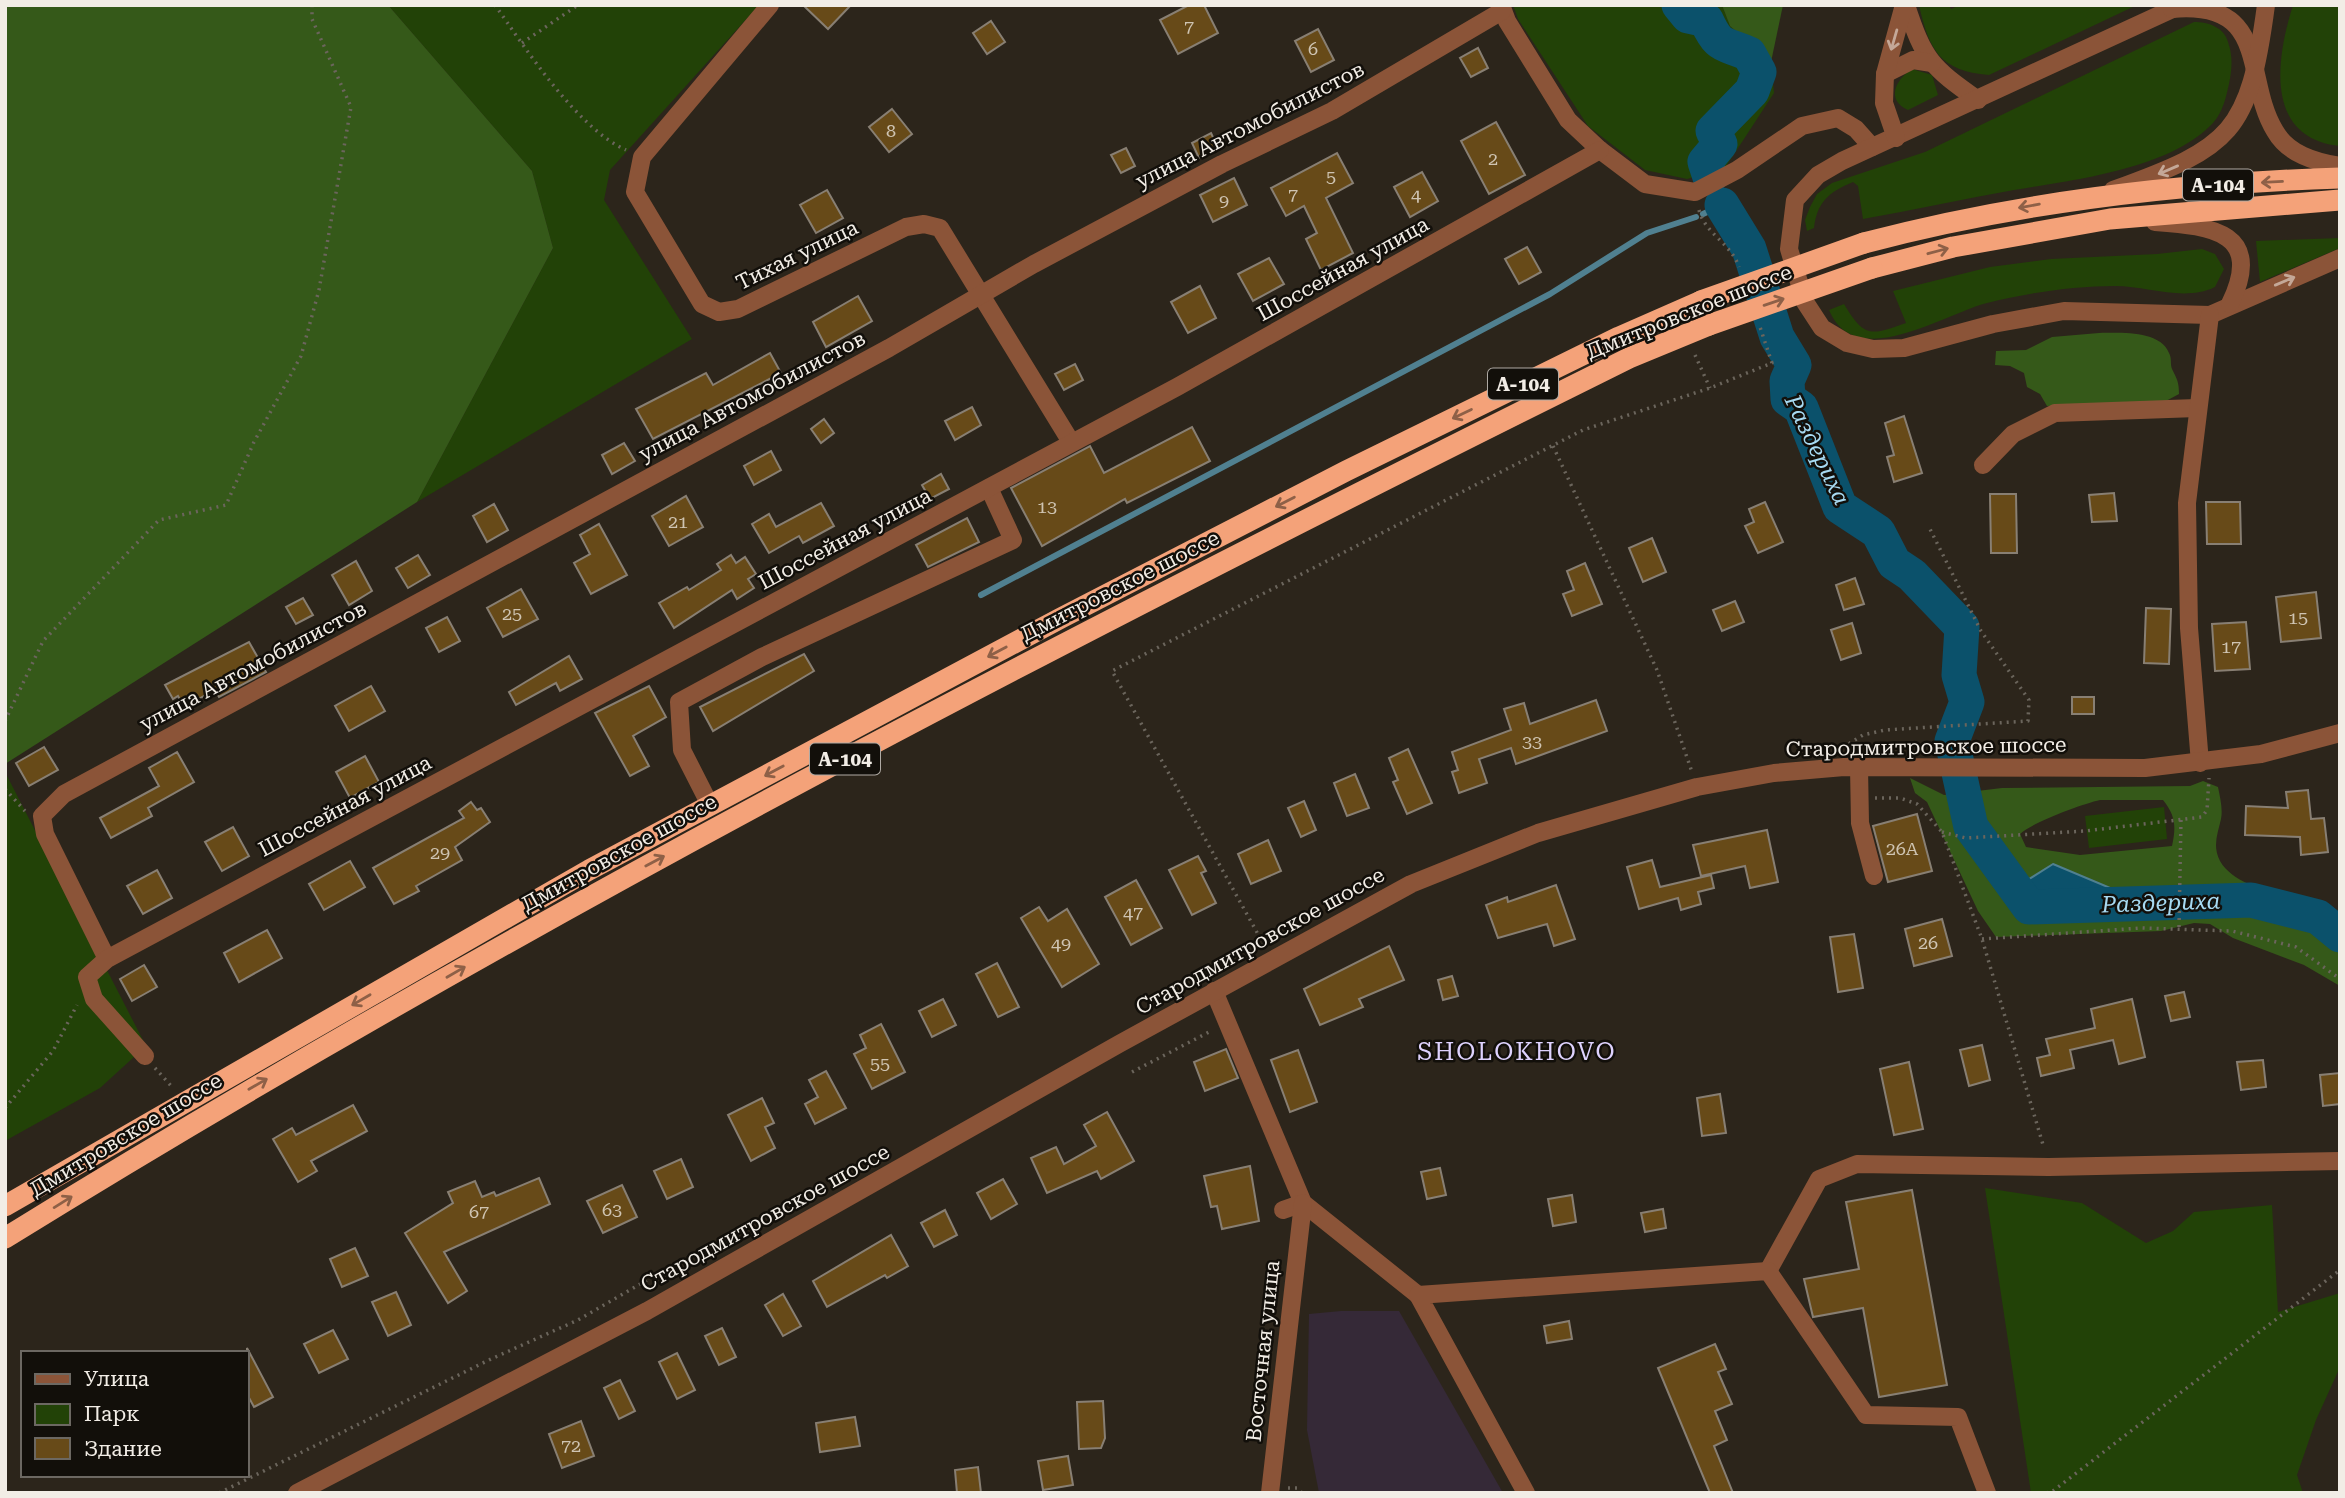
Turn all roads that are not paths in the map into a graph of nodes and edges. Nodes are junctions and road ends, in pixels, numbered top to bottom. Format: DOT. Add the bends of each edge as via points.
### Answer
graph roads {
  1 [pos="769,5"];
  2 [pos="1905,5"];
  3 [pos="2266,5"];
  4 [pos="2176,7"];
  5 [pos="1502,8"];
  6 [pos="1932,63"];
  7 [pos="2258,68"];
  8 [pos="1885,74"];
  9 [pos="1978,100"];
  10 [pos="1896,138"];
  11 [pos="1872,147"];
  12 [pos="1600,150"];
  13 [pos="2340,166"];
  14 [pos="2340,178"];
  15 [pos="2097,196"];
  16 [pos="2340,200"];
  17 [pos="2110,219"];
  18 [pos="2340,258"];
  19 [pos="981,295"];
  20 [pos="2230,304"];
  21 [pos="2210,315"];
  22 [pos="2197,408"];
  23 [pos="1071,442"];
  24 [pos="1983,464"];
  25 [pos="989,488"];
  26 [pos="2340,733"];
  27 [pos="1851,767"];
  28 [pos="2204,769"];
  29 [pos="710,805"];
  30 [pos="1874,876"];
  31 [pos="107,959"];
  32 [pos="1214,991"];
  33 [pos="145,1056"];
  34 [pos="2340,1161"];
  35 [pos="1303,1203"];
  36 [pos="5,1206"];
  37 [pos="1283,1210"];
  38 [pos="5,1238"];
  39 [pos="1768,1271"];
  40 [pos="1418,1295"];
  41 [pos="1265,1491"];
  42 [pos="297,1493"];
  43 [pos="1526,1493"];
  44 [pos="1987,1493"];
  1 -- 19 [label="street, Тихая улица" via="642,158 635,192 702,304 719,312 738,309 906,227 924,224 940,228"];
  2 -- 6 [label="street" via="1922,52"];
  2 -- 8 [label="street, one-way"];
  3 -- 7 [label="street"];
  4 -- 7 [label="street" via="2192,6 2223,15 2242,30"];
  4 -- 9 [label="street"];
  5 -- 12 [label="street" via="1568,120"];
  5 -- 19 [label="street, улица Автомобилистов" via="1332,111 1222,164"];
  6 -- 8 [label="street" via="1913,60"];
  6 -- 9 [label="street"];
  7 -- 13 [label="street" via="2267,111 2284,143 2299,154"];
  7 -- 15 [label="street, one-way" via="2234,121 2210,149 2164,172"];
  8 -- 10 [label="street" via="1884,103"];
  9 -- 10 [label="street"];
  10 -- 11 [label="street"];
  11 -- 12 [label="street" via="1838,118 1802,126 1695,192 1645,184"];
  11 -- 21 [label="street" via="1818,175 1796,200 1790,224 1789,249 1805,302 1822,328 1847,343 1873,349 1904,348 2064,311"];
  12 -- 23 [label="street, Шоссейная улица"];
  14 -- 15 [label="highway, Дмитровское шоссе / А-104, one-way"];
  15 -- 29 [label="highway, Дмитровское шоссе / А-104, one-way, bridge" via="1951,220 1864,243 1701,301 1619,337 1346,471"];
  16 -- 17 [label="highway, Дмитровское шоссе / А-104"];
  17 -- 20 [label="street" via="2202,228 2227,237 2243,260 2241,281"];
  38 -- 17 [label="highway, Дмитровское шоссе / А-104, one-way, bridge" via="198,1119 602,889 1018,666 1629,358 1872,268 1953,247"];
  20 -- 18 [label="street, one-way"];
  19 -- 23 [label="street, Тихая улица"];
  19 -- 31 [label="street, улица Автомобилистов" via="64,794 42,816 45,834"];
  20 -- 21 [label="street"];
  21 -- 22 [label="street"];
  22 -- 24 [label="street" via="2054,413 2013,433"];
  22 -- 28 [label="street" via="2187,503 2189,628"];
  23 -- 25 [label="street, Шоссейная улица"];
  25 -- 29 [label="street" via="1013,540 762,657 680,702 682,750"];
  25 -- 31 [label="street, Шоссейная улица"];
  26 -- 28 [label="street, Стародмитровское шоссе"];
  27 -- 28 [label="street, Стародмитровское шоссе"];
  27 -- 30 [label="street"];
  27 -- 32 [label="street, Стародмитровское шоссе" via="1774,773 1697,787 1538,833 1411,884"];
  29 -- 36 [label="highway, Дмитровское шоссе / А-104, one-way" via="577,876"];
  31 -- 33 [label="street, Шоссейная улица" via="88,977 94,999"];
  32 -- 35 [label="street"];
  32 -- 42 [label="street, Стародмитровское шоссе" via="647,1311"];
  34 -- 39 [label="street" via="2049,1167 1857,1164 1819,1179"];
  35 -- 37 [label="street"];
  35 -- 40 [label="street"];
  35 -- 41 [label="street, Восточная улица"];
  39 -- 40 [label="street"];
  39 -- 44 [label="street" via="1866,1415 1958,1417"];
  40 -- 43 [label="street"];
}
